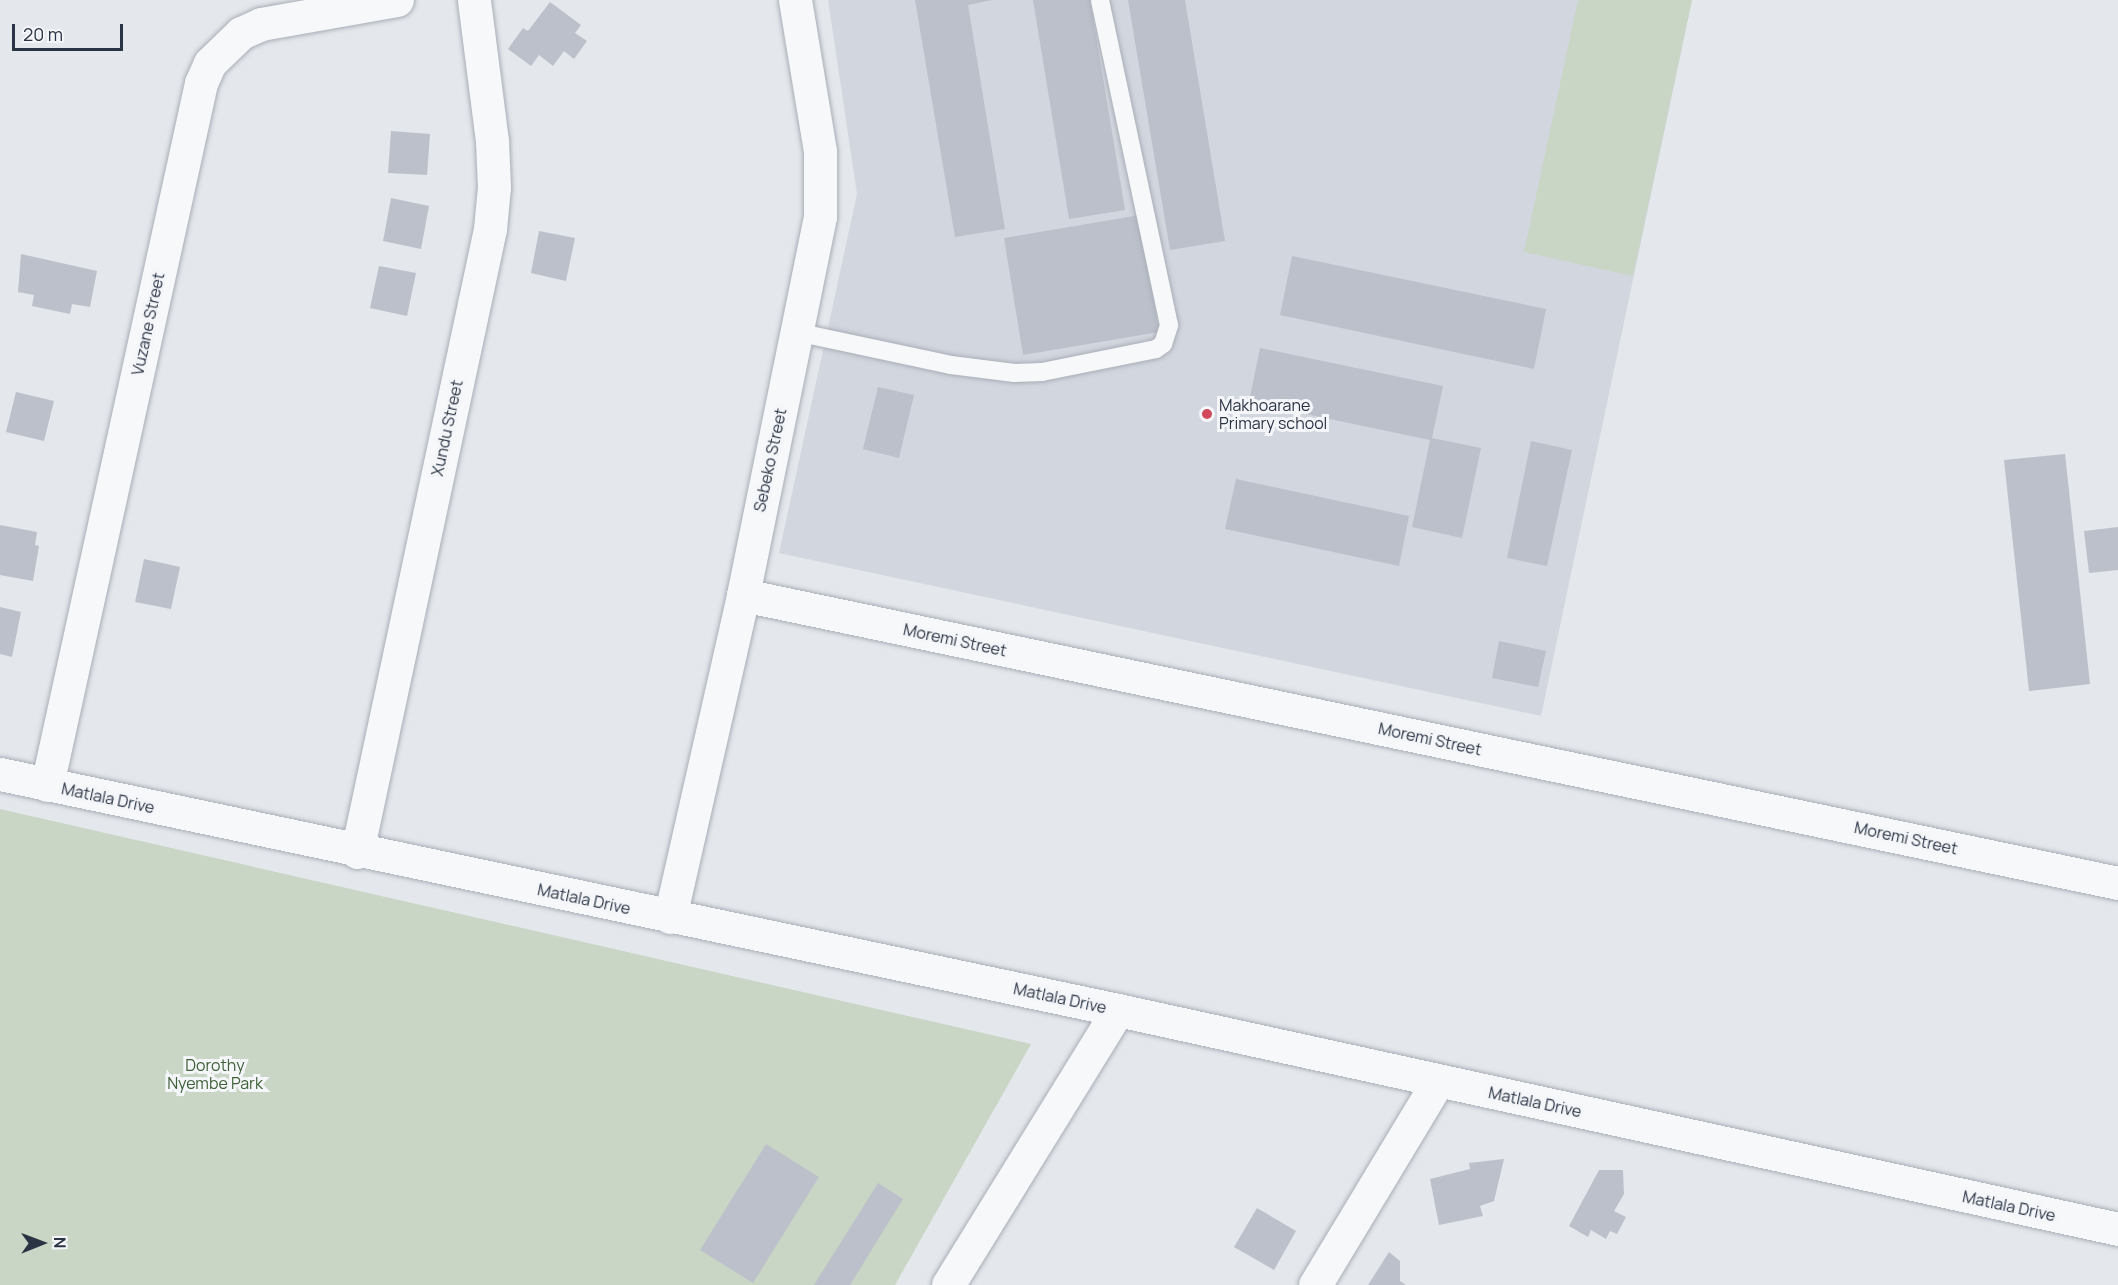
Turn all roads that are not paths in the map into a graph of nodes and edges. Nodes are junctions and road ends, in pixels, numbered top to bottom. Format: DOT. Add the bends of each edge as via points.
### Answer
graph roads {
  1 [pos="397,0"];
  2 [pos="474,0"];
  3 [pos="795,0"];
  4 [pos="1100,0"];
  5 [pos="796,332"];
  6 [pos="742,595"];
  7 [pos="0,774"];
  8 [pos="47,785"];
  9 [pos="357,852"];
  10 [pos="2118,883"];
  11 [pos="670,917"];
  12 [pos="1118,1010"];
  13 [pos="1438,1080"];
  14 [pos="2118,1229"];
  15 [pos="948,1285"];
  16 [pos="1315,1285"];
  1 -- 8 [label="street, Vuzane Street" via="261,24 224,46 206,73"];
  2 -- 9 [label="street, Xundu Street" via="492,141 494,188 490,230"];
  3 -- 5 [label="street, Sebeko Street" via="820,151 822,186 820,217"];
  4 -- 5 [label="lane" via="1169,325 1163,344 1156,349 1014,373 951,365"];
  5 -- 6 [label="street, Sebeko Street"];
  6 -- 10 [label="street, Moremi Street"];
  6 -- 11 [label="street, Sebeko Street"];
  7 -- 8 [label="street, Matlala Drive"];
  8 -- 9 [label="street, Matlala Drive"];
  9 -- 11 [label="street, Matlala Drive"];
  11 -- 12 [label="street, Matlala Drive"];
  12 -- 13 [label="street, Matlala Drive"];
  12 -- 15 [label="street"];
  13 -- 14 [label="street, Matlala Drive"];
  13 -- 16 [label="street"];
}
